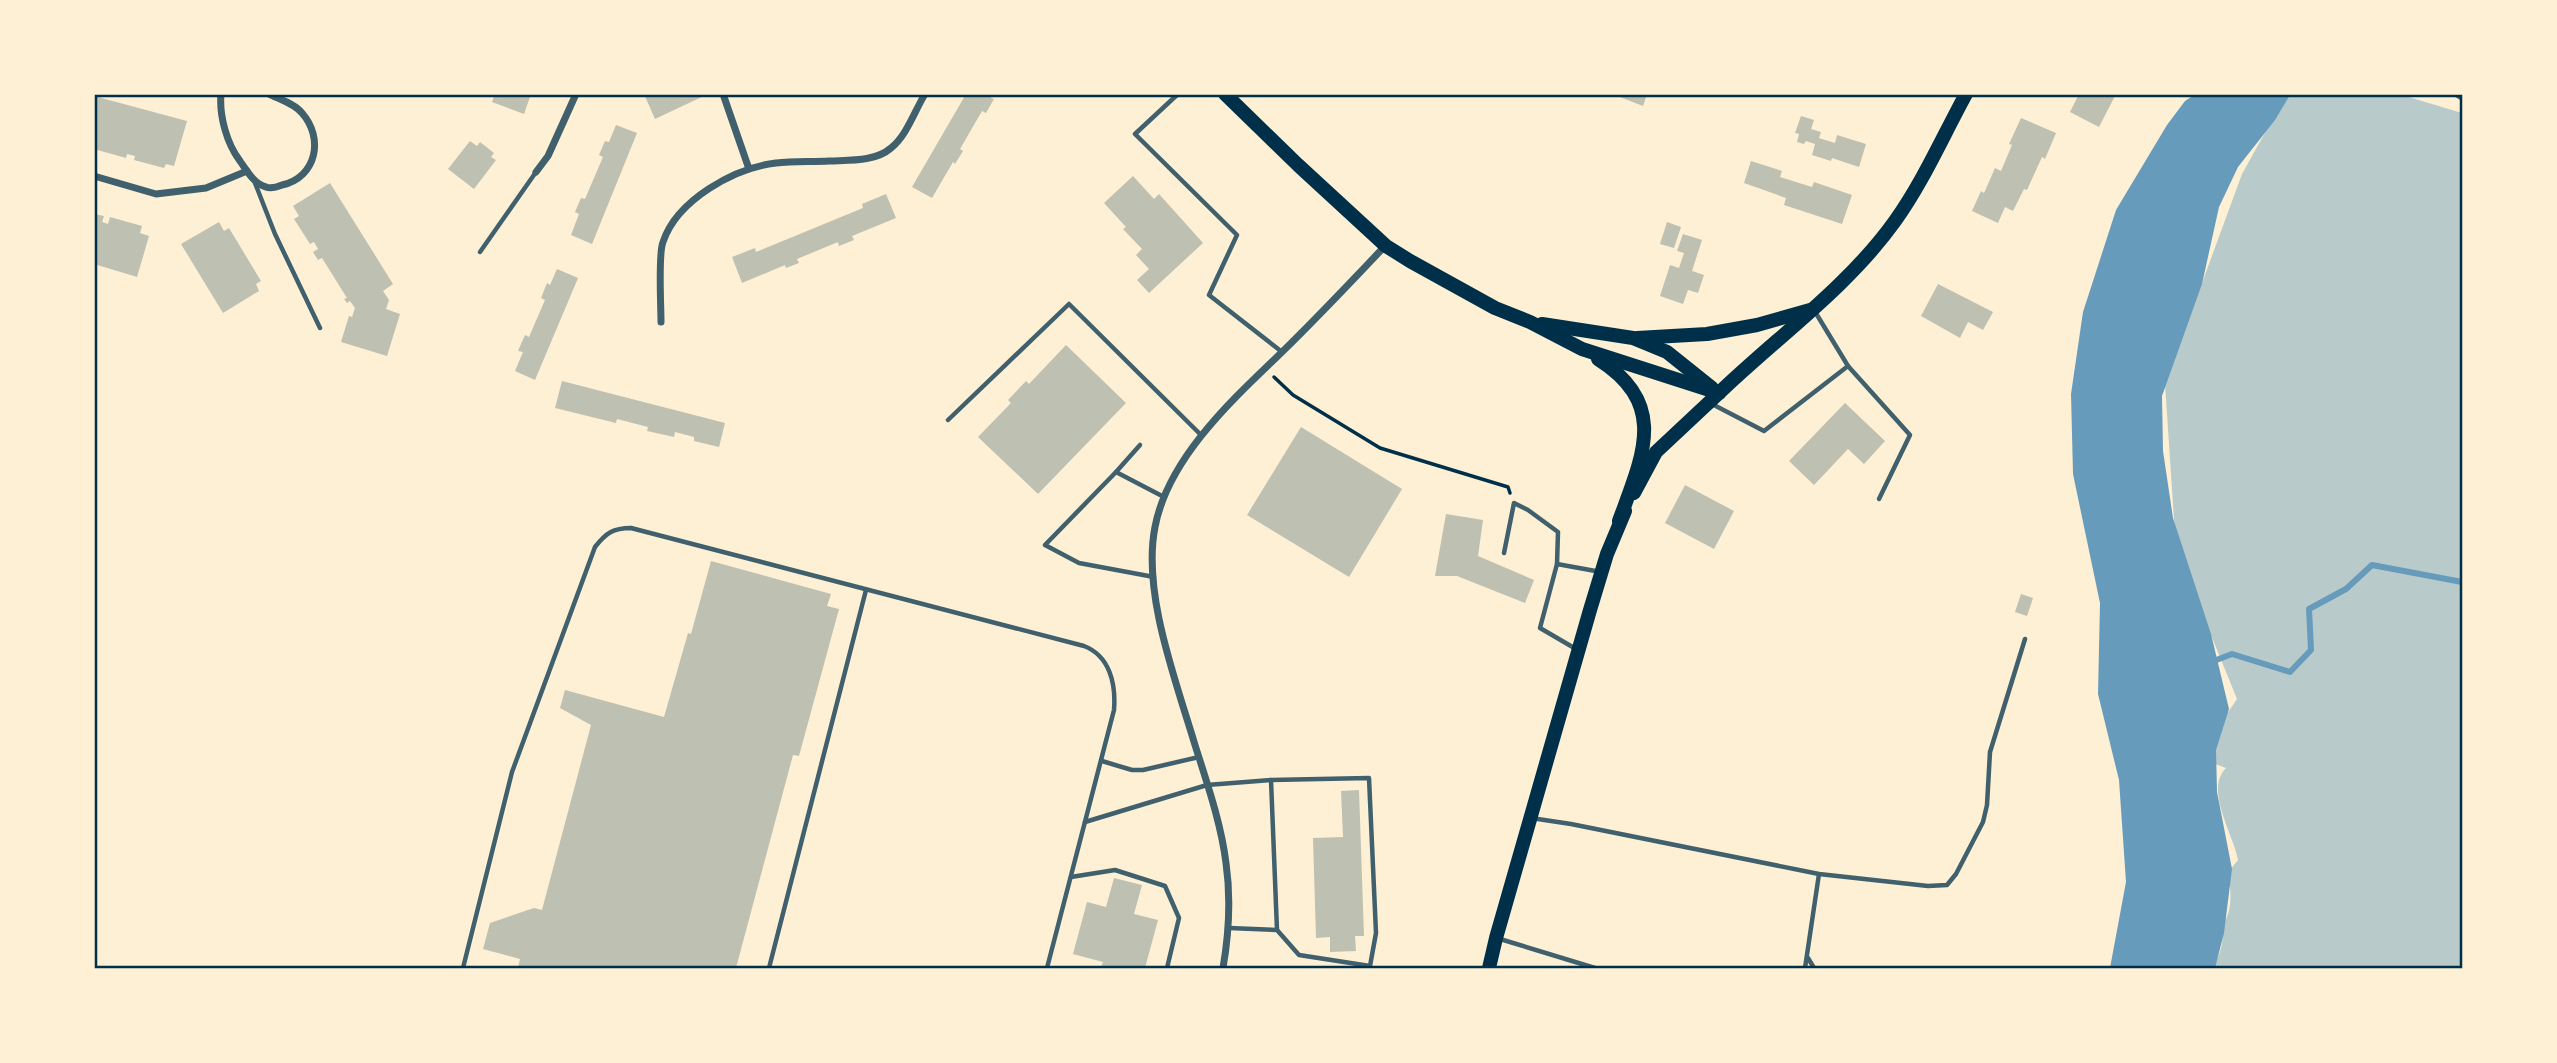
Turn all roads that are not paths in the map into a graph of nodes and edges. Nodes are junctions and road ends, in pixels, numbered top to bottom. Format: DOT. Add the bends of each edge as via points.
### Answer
graph roads {
  1 [pos="220,94"];
  2 [pos="269,94"];
  3 [pos="576,94"];
  4 [pos="723,94"];
  5 [pos="925,94"];
  6 [pos="1178,94"];
  7 [pos="1226,94"];
  8 [pos="1966,94"];
  9 [pos="2457,94"];
  10 [pos="2462,97"];
  11 [pos="749,169"];
  12 [pos="247,171"];
  13 [pos="536,172"];
  14 [pos="94,176"];
  15 [pos="255,182"];
  16 [pos="1386,246"];
  17 [pos="480,252"];
  18 [pos="1814,309"];
  19 [pos="661,322"];
  20 [pos="1530,322"];
  21 [pos="320,328"];
  22 [pos="1633,338"];
  23 [pos="1582,349"];
  24 [pos="1282,352"];
  25 [pos="1848,366"];
  26 [pos="1714,398"];
  27 [pos="948,419"];
  28 [pos="1202,436"];
  29 [pos="1140,444"];
  30 [pos="1116,472"];
  31 [pos="1165,498"];
  32 [pos="1878,499"];
  33 [pos="1619,521"];
  34 [pos="1504,553"];
  35 [pos="1557,564"];
  36 [pos="1601,572"];
  37 [pos="1154,577"];
  38 [pos="866,589"];
  39 [pos="2025,639"];
  40 [pos="1578,650"];
  41 [pos="1199,757"];
  42 [pos="1102,761"];
  43 [pos="1271,780"];
  44 [pos="1207,785"];
  45 [pos="1530,818"];
  46 [pos="1085,823"];
  47 [pos="1819,874"];
  48 [pos="1070,877"];
  49 [pos="1229,928"];
  50 [pos="1277,930"];
  51 [pos="1496,938"];
  52 [pos="1807,958"];
  53 [pos="463,968"];
  54 [pos="769,968"];
  55 [pos="1047,968"];
  56 [pos="1167,968"];
  57 [pos="1223,968"];
  58 [pos="1489,968"];
  59 [pos="1595,968"];
  60 [pos="1805,968"];
  61 [pos="1814,968"];
  1 -- 12 [label="street" via="225,129"];
  2 -- 15 [label="street" via="301,110 313,128 316,148 308,168 292,183 269,189"];
  3 -- 13 [label="street"];
  4 -- 11 [label="street"];
  5 -- 11 [label="street" via="903,134 890,149 872,158 776,163"];
  6 -- 24 [label="lane" via="1135,134 1237,235 1209,295"];
  7 -- 16 [label="main road"];
  8 -- 18 [label="main road" via="1896,220"];
  9 -- 10 [label="street"];
  11 -- 19 [label="street" via="691,201 662,243"];
  12 -- 14 [label="street" via="206,188 156,194"];
  12 -- 15 [label="street"];
  13 -- 17 [label="lane"];
  15 -- 21 [label="lane"];
  16 -- 20 [label="main road" via="1459,289"];
  16 -- 24 [label="street"];
  18 -- 22 [label="main road" via="1707,334"];
  18 -- 25 [label="lane"];
  18 -- 26 [label="main road"];
  20 -- 22 [label="main road"];
  20 -- 23 [label="main road"];
  22 -- 26 [label="main road" via="1667,352"];
  23 -- 26 [label="main road"];
  23 -- 33 [label="main road" via="1631,385 1643,419 1638,469"];
  24 -- 28 [label="street"];
  25 -- 26 [label="lane" via="1765,431"];
  25 -- 32 [label="lane" via="1909,435"];
  26 -- 33 [label="main road" via="1656,452"];
  27 -- 28 [label="lane" via="1069,304"];
  28 -- 31 [label="street"];
  29 -- 30 [label="lane"];
  30 -- 31 [label="lane"];
  30 -- 37 [label="lane" via="1045,545 1079,563"];
  31 -- 37 [label="street" via="1155,527"];
  33 -- 36 [label="main road"];
  34 -- 35 [label="lane" via="1514,503 1558,532"];
  35 -- 36 [label="lane"];
  35 -- 40 [label="lane" via="1540,628"];
  36 -- 40 [label="main road"];
  37 -- 41 [label="street" via="1168,655"];
  38 -- 42 [label="lane" via="1097,651 1114,689"];
  38 -- 53 [label="lane" via="631,528 606,533 595,547 512,772"];
  38 -- 54 [label="lane"];
  39 -- 47 [label="lane" via="1990,752 1983,822 1947,885"];
  40 -- 45 [label="main road"];
  41 -- 42 [label="lane" via="1143,770"];
  41 -- 44 [label="street"];
  42 -- 46 [label="lane"];
  43 -- 44 [label="lane"];
  43 -- 50 [label="lane"];
  43 -- 50 [label="lane" via="1369,778 1376,933 1370,966 1299,955"];
  44 -- 46 [label="lane"];
  44 -- 49 [label="street" via="1226,861"];
  45 -- 47 [label="lane"];
  45 -- 51 [label="main road"];
  46 -- 48 [label="lane"];
  47 -- 52 [label="lane"];
  48 -- 55 [label="lane"];
  48 -- 56 [label="lane" via="1115,870 1165,886 1179,918"];
  49 -- 50 [label="lane"];
  49 -- 57 [label="street"];
  51 -- 58 [label="main road"];
  51 -- 59 [label="lane"];
  52 -- 60 [label="lane"];
  52 -- 61 [label="lane"];
}
